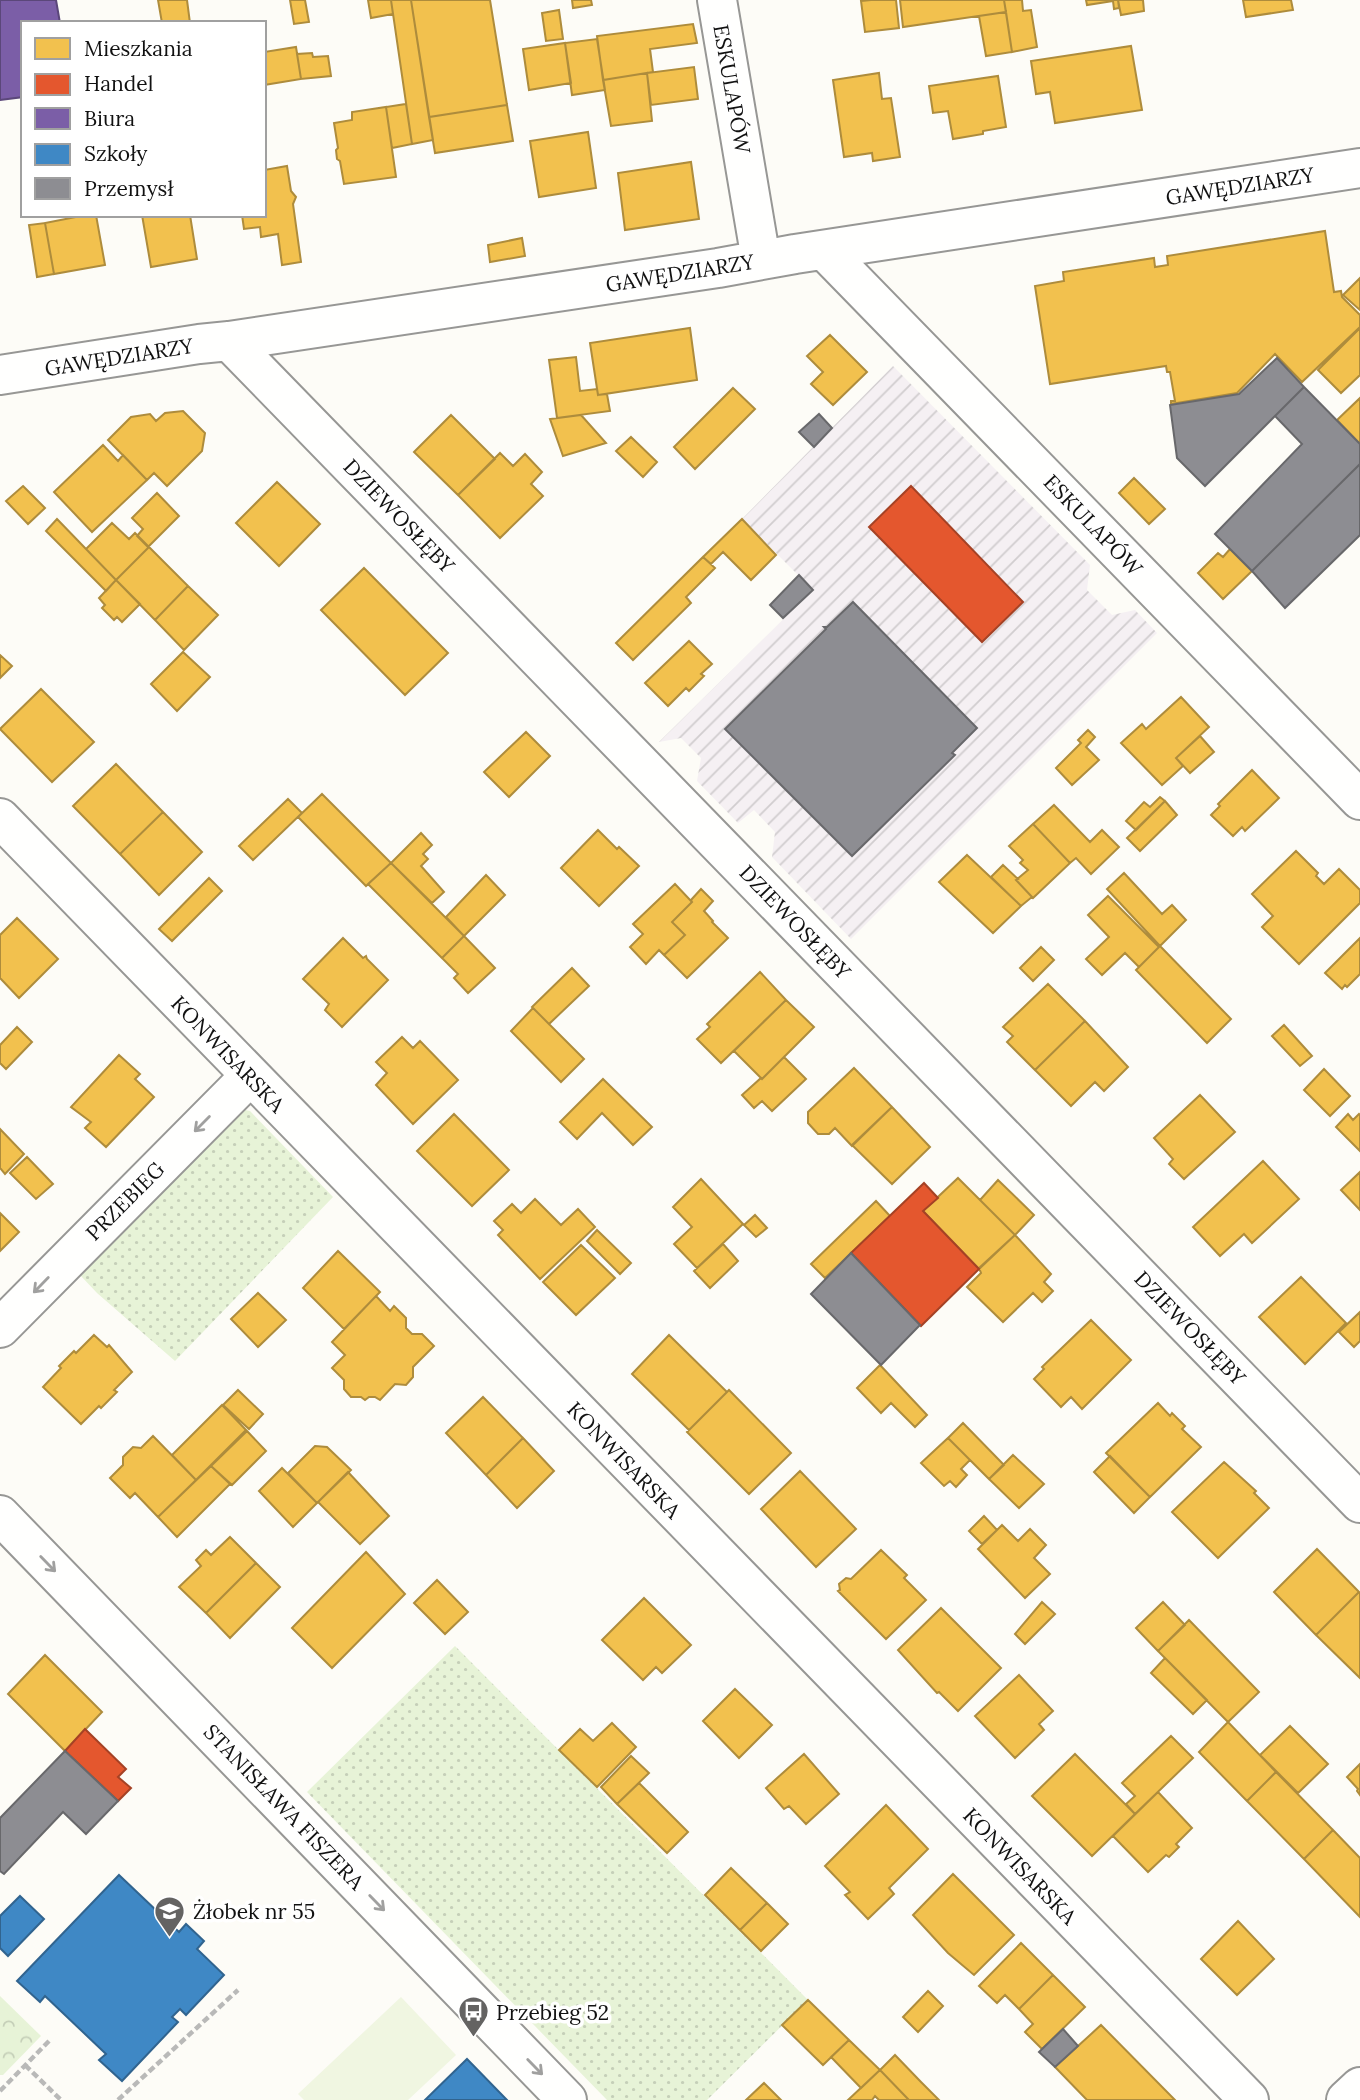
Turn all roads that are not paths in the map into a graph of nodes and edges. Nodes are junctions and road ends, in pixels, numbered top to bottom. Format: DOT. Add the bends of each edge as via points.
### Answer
graph roads {
  1 [pos="717,0"];
  2 [pos="1360,168"];
  3 [pos="825,251"];
  4 [pos="761,260"];
  5 [pos="229,341"];
  6 [pos="0,375"];
  7 [pos="1360,800"];
  8 [pos="0,818"];
  9 [pos="250,1076"];
  10 [pos="0,1328"];
  11 [pos="1360,1503"];
  12 [pos="0,1516"];
  13 [pos="1360,2087"];
  14 [pos="567,2100"];
  15 [pos="1249,2100"];
  16 [pos="1346,2100"];
  1 -- 4 [label="street, ESKULAPÓW"];
  2 -- 3 [label="street, GAWĘDZIARZY"];
  3 -- 4 [label="street, GAWĘDZIARZY"];
  3 -- 7 [label="street, ESKULAPÓW"];
  4 -- 5 [label="street, GAWĘDZIARZY"];
  5 -- 6 [label="street, GAWĘDZIARZY"];
  5 -- 11 [label="street, DZIEWOSŁĘBY"];
  8 -- 9 [label="street, KONWISARSKA"];
  9 -- 10 [label="street, PRZEBIEG, one-way"];
  9 -- 15 [label="street, KONWISARSKA"];
  12 -- 14 [label="street, STANISŁAWA FISZERA, one-way"];
  13 -- 16 [label="street"];
}
